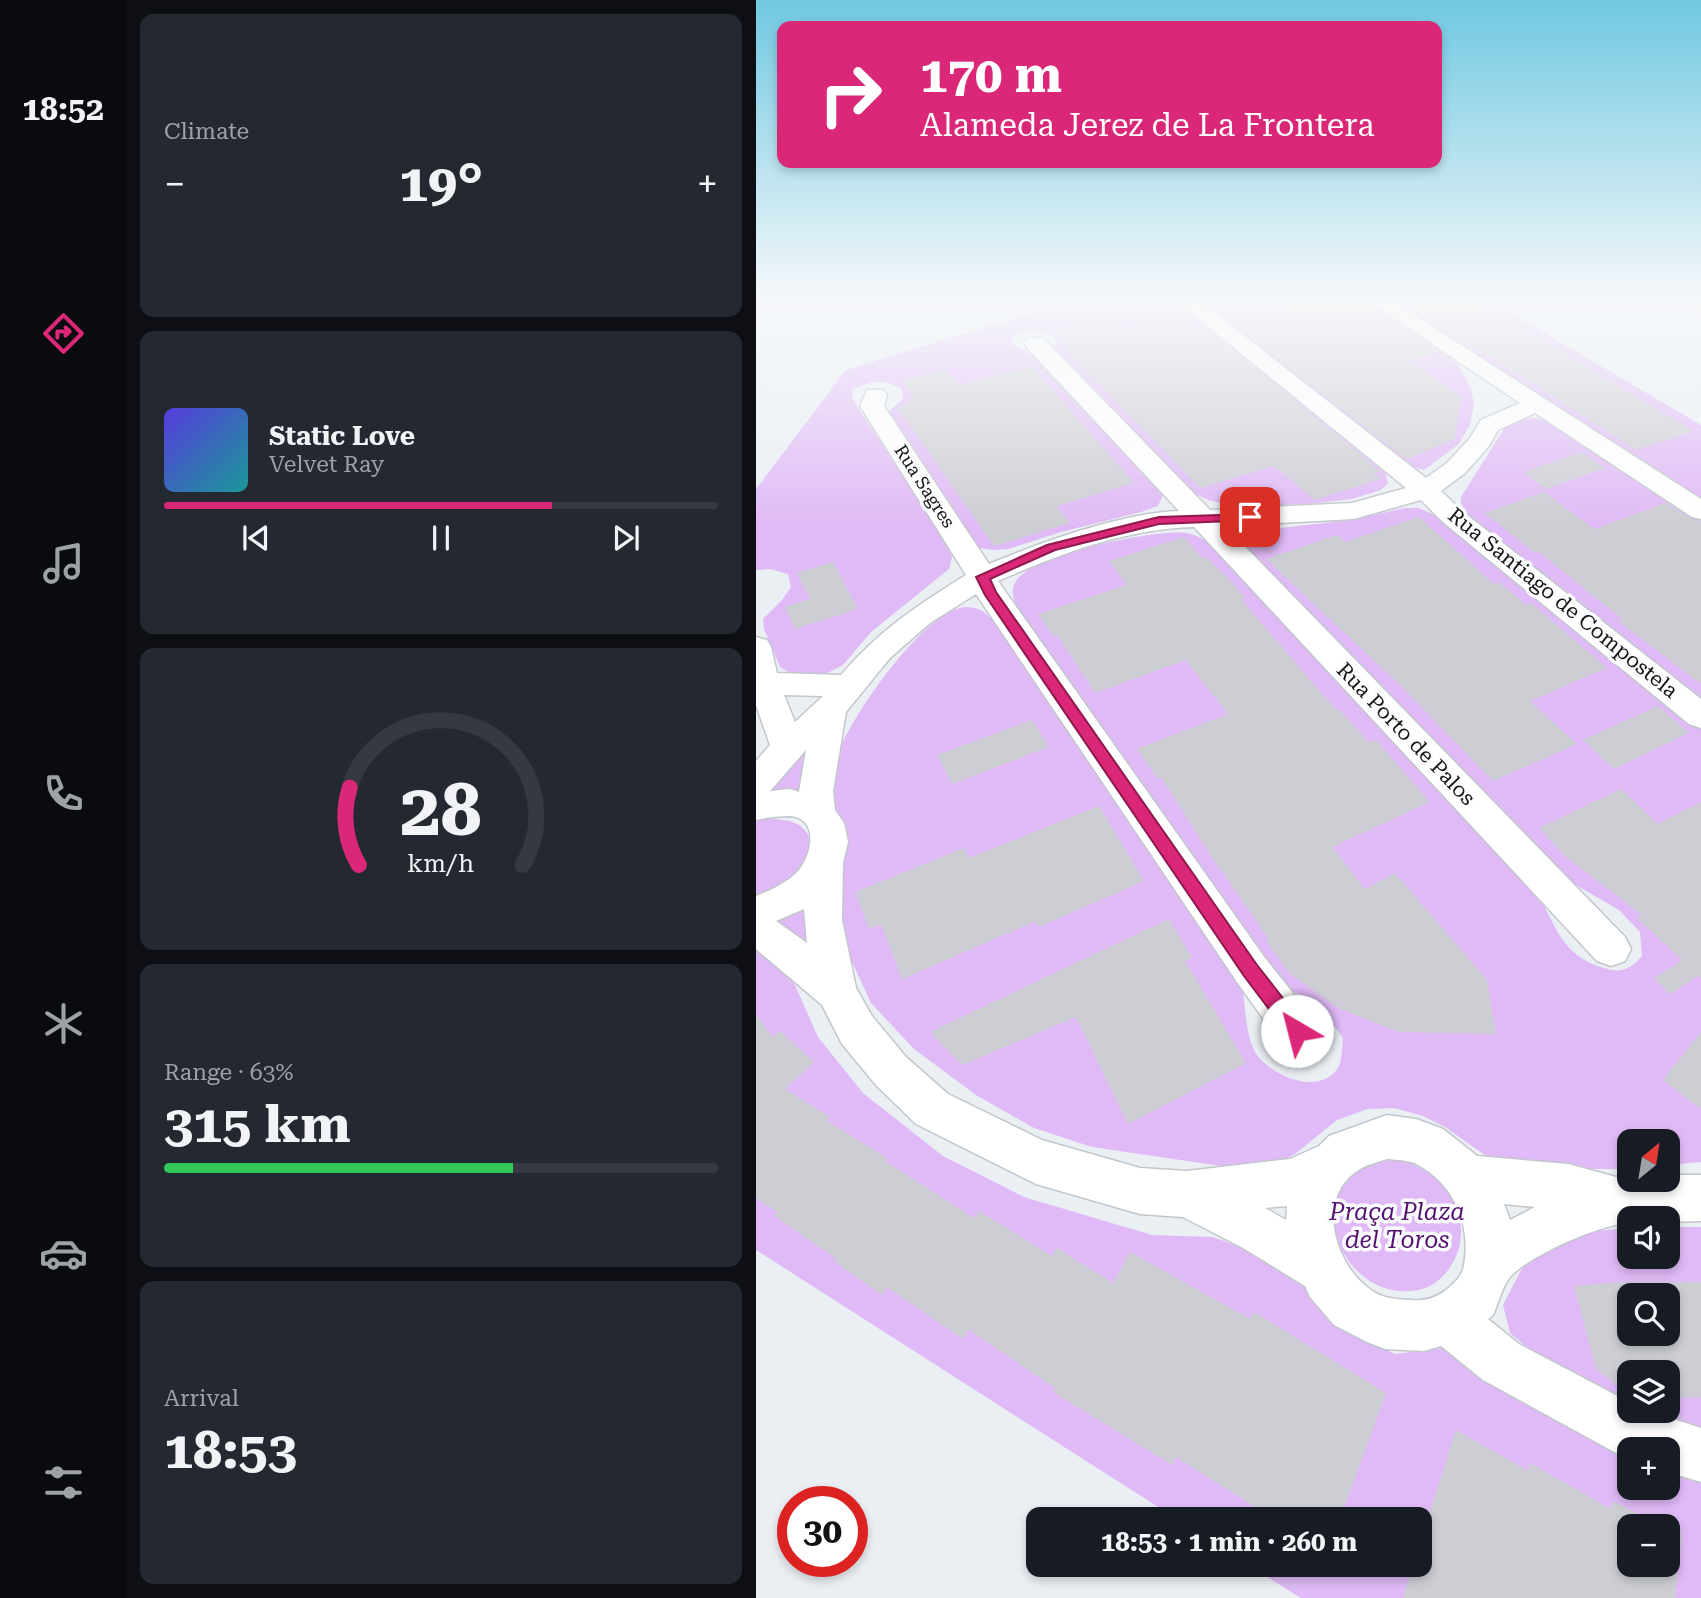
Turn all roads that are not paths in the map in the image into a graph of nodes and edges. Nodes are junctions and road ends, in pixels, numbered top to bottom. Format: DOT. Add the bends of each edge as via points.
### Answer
graph roads {
  1 [pos="1066,377"];
  2 [pos="1280,377"];
  3 [pos="1495,377"];
  4 [pos="1509,386"];
  5 [pos="875,395"];
  6 [pos="1537,404"];
  7 [pos="1485,409"];
  8 [pos="1426,490"];
  9 [pos="1701,511"];
  10 [pos="1200,519"];
  11 [pos="983,577"];
  12 [pos="756,647"];
  13 [pos="764,684"];
  14 [pos="839,698"];
  15 [pos="1701,716"];
  16 [pos="788,747"];
  17 [pos="756,784"];
  18 [pos="756,806"];
  19 [pos="818,814"];
  20 [pos="825,865"];
  21 [pos="756,912"];
  22 [pos="756,929"];
  23 [pos="1611,948"];
  24 [pos="836,992"];
  25 [pos="1297,1031"];
  26 [pos="1328,1165"];
  27 [pos="1469,1178"];
  28 [pos="1187,1195"];
  29 [pos="1701,1198"];
  30 [pos="1616,1200"];
  31 [pos="1490,1261"];
  32 [pos="1319,1267"];
  33 [pos="1447,1318"];
  34 [pos="1701,1455"];
  1 -- 10 [label="street, Rua Porto de Palos"];
  2 -- 8 [label="street, Rua Santiago de Compostela"];
  3 -- 4 [label="street"];
  4 -- 6 [label="street"];
  4 -- 7 [label="street" via="1493,387"];
  5 -- 11 [label="street, Rua Sagres" via="872,406"];
  6 -- 7 [label="street"];
  6 -- 9 [label="street"];
  7 -- 8 [label="street" via="1480,441 1456,468"];
  8 -- 10 [label="street" via="1354,511"];
  8 -- 15 [label="street, Rua Santiago de Compostela" via="1453,517"];
  10 -- 11 [label="street" via="1159,520 1099,535 1051,548"];
  10 -- 23 [label="street, Rua Porto de Palos"];
  11 -- 14 [label="street" via="920,616 878,651"];
  11 -- 25 [label="street, Rua Sagres" via="1227,936"];
  12 -- 13 [label="street"];
  13 -- 14 [label="street"];
  13 -- 16 [label="street"];
  14 -- 16 [label="street"];
  14 -- 19 [label="street" via="816,791"];
  16 -- 17 [label="street"];
  18 -- 19 [label="street" via="787,803"];
  19 -- 20 [label="street" via="831,836"];
  20 -- 21 [label="street" via="799,894"];
  20 -- 24 [label="street" via="823,920"];
  22 -- 24 [label="street" via="781,944"];
  24 -- 28 [label="street" via="857,1030 891,1071 932,1108 1036,1161 1140,1191"];
  26 -- 27 [label="street" via="1365,1141 1409,1139 1432,1147"];
  26 -- 28 [label="street" via="1293,1182"];
  26 -- 32 [label="street" via="1315,1186 1309,1212 1310,1239"];
  27 -- 30 [label="street" via="1568,1187"];
  27 -- 31 [label="street" via="1489,1218"];
  28 -- 32 [label="street"];
  29 -- 30 [label="street"];
  30 -- 31 [label="street" via="1540,1229"];
  31 -- 33 [label="street" via="1475,1295"];
  32 -- 33 [label="street" via="1352,1307 1375,1320 1425,1326"];
  33 -- 34 [label="street" via="1501,1362 1569,1399 1637,1435"];
}
